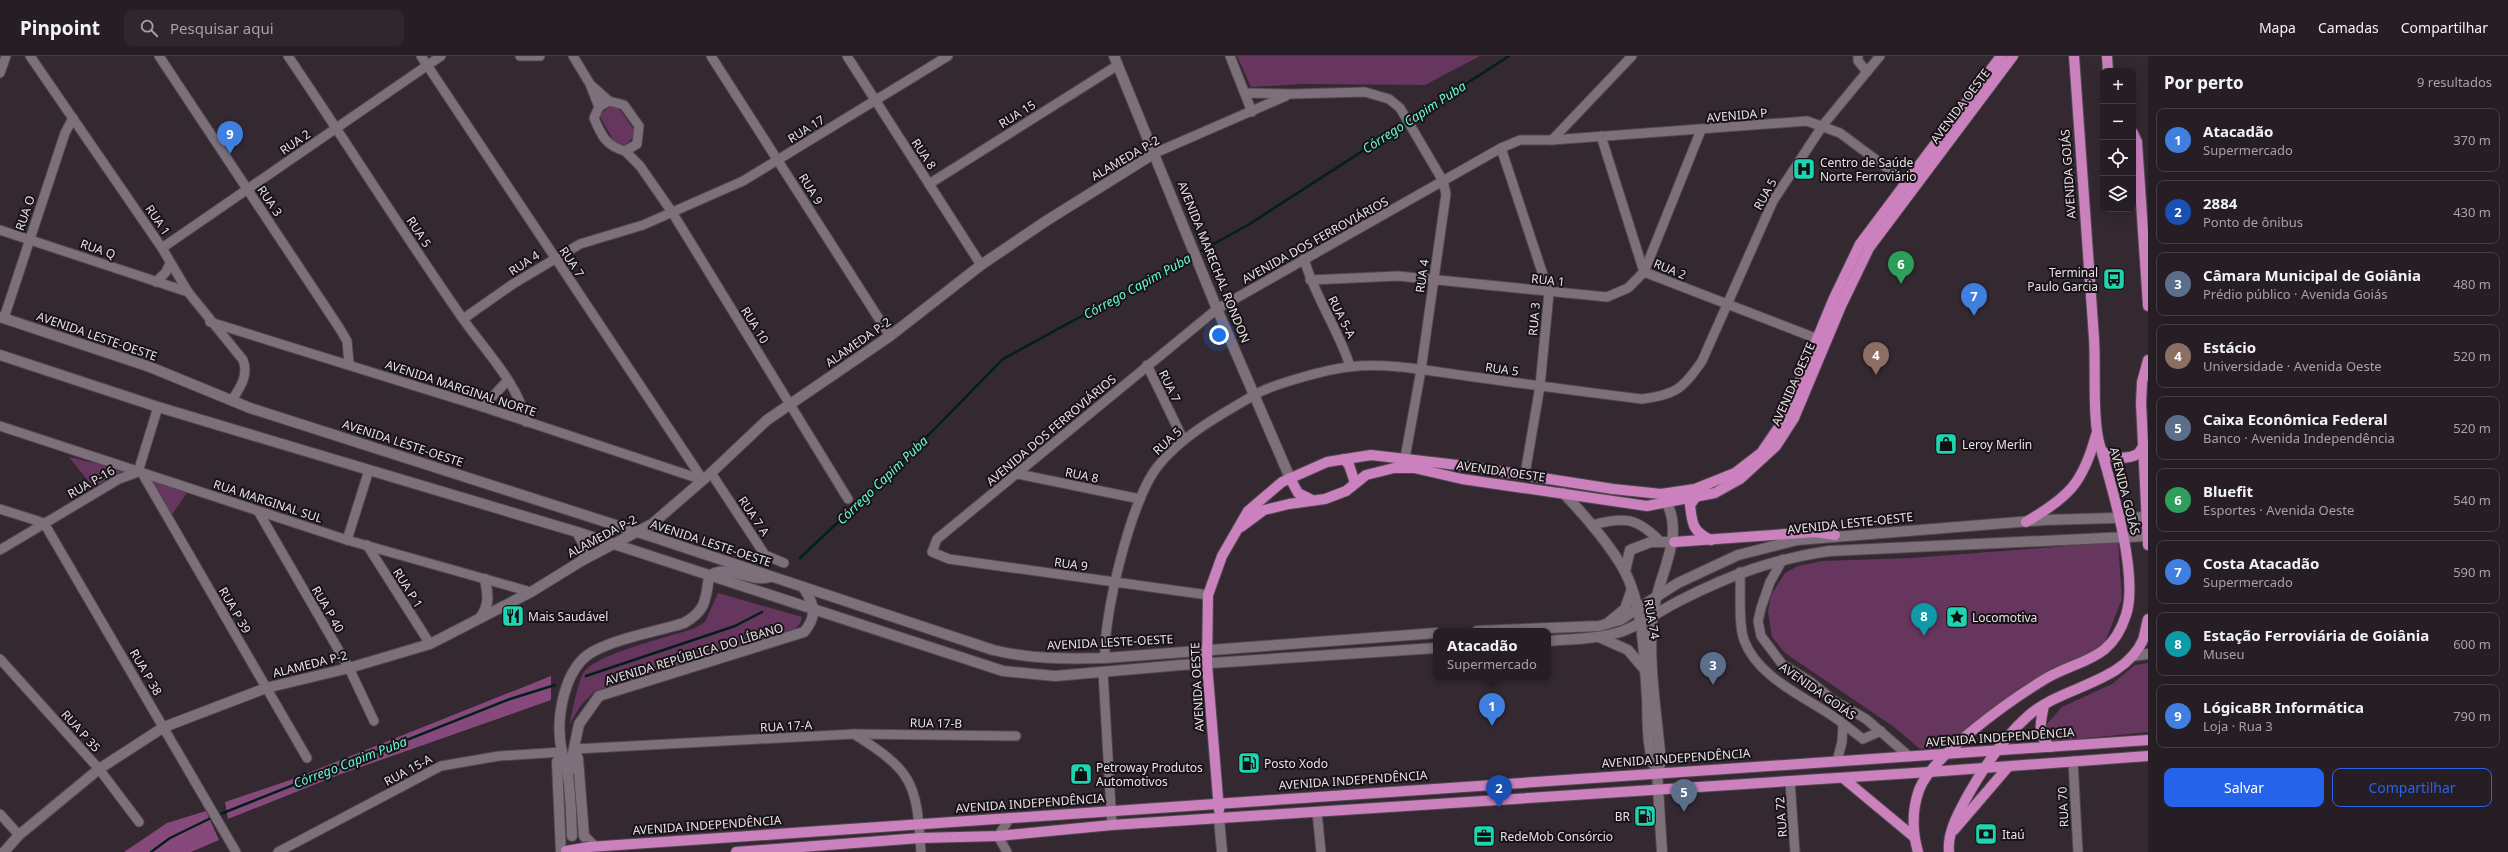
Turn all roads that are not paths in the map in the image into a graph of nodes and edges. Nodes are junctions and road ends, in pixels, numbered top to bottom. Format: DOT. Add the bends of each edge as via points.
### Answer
graph roads {
  1 [pos="6,56"];
  2 [pos="30,56"];
  3 [pos="159,56"];
  4 [pos="288,56"];
  5 [pos="421,56"];
  6 [pos="442,56"];
  7 [pos="520,56"];
  8 [pos="540,56"];
  9 [pos="573,56"];
  10 [pos="711,56"];
  11 [pos="847,56"];
  12 [pos="948,56"];
  13 [pos="1230,56"];
  14 [pos="1632,56"];
  15 [pos="1858,56"];
  16 [pos="1880,56"];
  17 [pos="2001,56"];
  18 [pos="2013,56"];
  19 [pos="2074,56"];
  20 [pos="2107,56"];
  21 [pos="1116,60"];
  22 [pos="428,65"];
  23 [pos="2108,68"];
  24 [pos="1867,72"];
  25 [pos="0,73"];
  26 [pos="590,84"];
  27 [pos="1245,93"];
  28 [pos="1291,94"];
  29 [pos="875,100"];
  30 [pos="609,101"];
  31 [pos="599,107"];
  32 [pos="1252,112"];
  33 [pos="73,118"];
  34 [pos="1823,126"];
  35 [pos="336,128"];
  36 [pos="1701,130"];
  37 [pos="1602,136"];
  38 [pos="1552,140"];
  39 [pos="2136,140"];
  40 [pos="637,144"];
  41 [pos="1501,148"];
  42 [pos="625,151"];
  43 [pos="1155,153"];
  44 [pos="778,160"];
  45 [pos="640,166"];
  46 [pos="1443,181"];
  47 [pos="1906,182"];
  48 [pos="929,184"];
  49 [pos="247,189"];
  50 [pos="672,212"];
  51 [pos="0,230"];
  52 [pos="29,239"];
  53 [pos="162,248"];
  54 [pos="555,258"];
  55 [pos="1304,259"];
  56 [pos="170,263"];
  57 [pos="981,265"];
  58 [pos="1644,272"];
  59 [pos="1434,279"];
  60 [pos="1310,280"];
  61 [pos="156,282"];
  62 [pos="188,292"];
  63 [pos="1549,292"];
  64 [pos="1727,304"];
  65 [pos="2148,306"];
  66 [pos="1217,309"];
  67 [pos="2,318"];
  68 [pos="463,319"];
  69 [pos="210,322"];
  70 [pos="890,336"];
  71 [pos="1818,339"];
  72 [pos="0,356"];
  73 [pos="349,364"];
  74 [pos="1147,365"];
  75 [pos="1350,366"];
  76 [pos="2147,367"];
  77 [pos="1421,370"];
  78 [pos="507,381"];
  79 [pos="1540,386"];
  80 [pos="1256,394"];
  81 [pos="232,400"];
  82 [pos="790,405"];
  83 [pos="158,407"];
  84 [pos="483,407"];
  85 [pos="526,422"];
  86 [pos="0,426"];
  87 [pos="2097,431"];
  88 [pos="1183,439"];
  89 [pos="2144,444"];
  90 [pos="2102,451"];
  91 [pos="1405,458"];
  92 [pos="1344,459"];
  93 [pos="369,470"];
  94 [pos="140,472"];
  95 [pos="711,473"];
  96 [pos="1018,474"];
  97 [pos="1525,474"];
  98 [pos="1290,478"];
  99 [pos="703,480"];
  100 [pos="1355,483"];
  101 [pos="2146,488"];
  102 [pos="1563,493"];
  103 [pos="1661,494"];
  104 [pos="1695,498"];
  105 [pos="848,499"];
  106 [pos="1140,499"];
  107 [pos="1312,500"];
  108 [pos="1667,503"];
  109 [pos="0,509"];
  110 [pos="258,511"];
  111 [pos="2147,516"];
  112 [pos="2118,518"];
  113 [pos="2026,522"];
  114 [pos="44,523"];
  115 [pos="1592,525"];
  116 [pos="1239,528"];
  117 [pos="577,532"];
  118 [pos="638,533"];
  119 [pos="1835,536"];
  120 [pos="2123,536"];
  121 [pos="2148,539"];
  122 [pos="347,540"];
  123 [pos="1660,541"];
  124 [pos="1713,541"];
  125 [pos="1674,542"];
  126 [pos="367,545"];
  127 [pos="615,545"];
  128 [pos="0,550"];
  129 [pos="932,552"];
  130 [pos="1783,559"];
  131 [pos="583,560"];
  132 [pos="784,563"];
  133 [pos="1625,571"];
  134 [pos="1740,572"];
  135 [pos="709,576"];
  136 [pos="772,577"];
  137 [pos="485,579"];
  138 [pos="1114,582"];
  139 [pos="803,587"];
  140 [pos="1632,589"];
  141 [pos="531,592"];
  142 [pos="1208,596"];
  143 [pos="1656,596"];
  144 [pos="1637,608"];
  145 [pos="814,610"];
  146 [pos="1653,614"];
  147 [pos="479,619"];
  148 [pos="2148,619"];
  149 [pos="1640,622"];
  150 [pos="1599,626"];
  151 [pos="1550,628"];
  152 [pos="1433,633"];
  153 [pos="1600,637"];
  154 [pos="1551,640"];
  155 [pos="430,644"];
  156 [pos="1433,648"];
  157 [pos="1207,650"];
  158 [pos="2148,654"];
  159 [pos="2132,656"];
  160 [pos="1105,658"];
  161 [pos="0,659"];
  162 [pos="1206,664"];
  163 [pos="349,668"];
  164 [pos="1645,670"];
  165 [pos="1103,672"];
  166 [pos="266,688"];
  167 [pos="2044,705"];
  168 [pos="374,721"];
  169 [pos="1843,724"];
  170 [pos="164,727"];
  171 [pos="1881,731"];
  172 [pos="854,734"];
  173 [pos="1016,736"];
  174 [pos="2148,740"];
  175 [pos="2050,747"];
  176 [pos="575,748"];
  177 [pos="1996,750"];
  178 [pos="562,752"];
  179 [pos="1946,755"];
  180 [pos="2148,756"];
  181 [pos="1910,757"];
  182 [pos="308,758"];
  183 [pos="1837,761"];
  184 [pos="2073,761"];
  185 [pos="2008,766"];
  186 [pos="98,769"];
  187 [pos="1983,769"];
  188 [pos="1657,772"];
  189 [pos="1929,772"];
  190 [pos="568,775"];
  191 [pos="1843,778"];
  192 [pos="1790,781"];
  193 [pos="1659,790"];
  194 [pos="1219,803"];
  195 [pos="1111,811"];
  196 [pos="1317,812"];
  197 [pos="0,814"];
  198 [pos="1010,818"];
  199 [pos="1220,818"];
  200 [pos="139,822"];
  201 [pos="918,823"];
  202 [pos="1112,825"];
  203 [pos="1951,833"];
  204 [pos="764,834"];
  205 [pos="19,836"];
  206 [pos="572,836"];
  207 [pos="998,836"];
  208 [pos="1914,837"];
  209 [pos="920,838"];
  210 [pos="591,846"];
  211 [pos="765,850"];
  212 [pos="4,852"];
  213 [pos="236,852"];
  214 [pos="278,852"];
  215 [pos="562,852"];
  216 [pos="736,852"];
  217 [pos="921,852"];
  218 [pos="1007,852"];
  219 [pos="1222,852"];
  220 [pos="1321,852"];
  221 [pos="1662,852"];
  222 [pos="1795,852"];
  223 [pos="1918,852"];
  224 [pos="1949,852"];
  225 [pos="2078,852"];
  1 -- 25 [label="street"];
  2 -- 33 [label="street, RUA 1"];
  3 -- 49 [label="street, RUA 3"];
  4 -- 35 [label="street, RUA 5"];
  5 -- 22 [label="street, RUA 7"];
  6 -- 22 [label="street, RUA 2"];
  7 -- 8 [label="street"];
  9 -- 26 [label="street"];
  10 -- 44 [label="street, RUA 9"];
  11 -- 29 [label="street, RUA 8"];
  12 -- 29 [label="street, RUA 17"];
  13 -- 27 [label="street"];
  14 -- 38 [label="street"];
  15 -- 24 [label="street" via="1858,61"];
  16 -- 24 [label="street, RUA 5"];
  17 -- 47 [label="main road, AVENIDA OESTE"];
  18 -- 104 [label="main road, AVENIDA OESTE" via="1869,248 1786,434 1765,458 1740,479 1715,493"];
  19 -- 87 [label="main road, AVENIDA GOIÁS" via="2096,362"];
  20 -- 23 [label="main road"];
  21 -- 43 [label="main road, AVENIDA MARECHAL RONDON"];
  21 -- 48 [label="street, RUA 15"];
  22 -- 35 [label="street, RUA 2"];
  22 -- 54 [label="street, RUA 7"];
  24 -- 34 [label="street, RUA 5"];
  26 -- 30 [label="street"];
  26 -- 31 [label="street"];
  27 -- 28 [label="street"];
  27 -- 32 [label="street"];
  28 -- 32 [label="street, ALAMEDA P-2"];
  28 -- 46 [label="street, RUA 4" via="1365,92 1389,99 1400,108"];
  29 -- 44 [label="street, RUA 17"];
  29 -- 48 [label="street, RUA 8"];
  30 -- 31 [label="street"];
  30 -- 40 [label="street" via="624,105 639,126"];
  31 -- 42 [label="street" via="594,118 601,134 613,148"];
  32 -- 43 [label="street, ALAMEDA P-2"];
  33 -- 52 [label="street, RUA O" via="65,133"];
  33 -- 53 [label="street, RUA 1"];
  34 -- 36 [label="street, AVENIDA P" via="1807,121"];
  34 -- 47 [label="street, AVENIDA P" via="1840,133"];
  34 -- 64 [label="street, RUA 5" via="1773,201"];
  35 -- 49 [label="street, RUA 2"];
  35 -- 68 [label="street, RUA 5"];
  36 -- 37 [label="street, AVENIDA P"];
  36 -- 58 [label="street, RUA 1"];
  37 -- 38 [label="street, AVENIDA P"];
  37 -- 58 [label="street, RUA 2"];
  38 -- 41 [label="street, AVENIDA DOS FERROVIÁRIOS" via="1520,140"];
  39 -- 65 [label="main road"];
  40 -- 42 [label="street"];
  40 -- 45 [label="street, RUA 10"];
  41 -- 46 [label="street, AVENIDA DOS FERROVIÁRIOS"];
  41 -- 63 [label="street, RUA 3"];
  42 -- 45 [label="street, RUA 10"];
  43 -- 57 [label="main road, ALAMEDA P-2"];
  43 -- 66 [label="main road, AVENIDA MARECHAL RONDON"];
  44 -- 50 [label="street, RUA 17" via="743,181"];
  44 -- 70 [label="street, RUA 9"];
  45 -- 50 [label="street, RUA 10"];
  46 -- 55 [label="street, AVENIDA DOS FERROVIÁRIOS"];
  46 -- 59 [label="street, RUA 4" via="1446,194"];
  47 -- 71 [label="main road, AVENIDA OESTE" via="1860,244"];
  48 -- 57 [label="street, RUA 8"];
  49 -- 53 [label="street, RUA 2"];
  49 -- 73 [label="street, RUA 3" via="340,329 347,342"];
  50 -- 54 [label="street, RUA 4" via="643,225 580,244"];
  50 -- 82 [label="street, RUA 10"];
  51 -- 52 [label="street, RUA Q"];
  52 -- 61 [label="street, RUA Q"];
  52 -- 67 [label="street, RUA O"];
  53 -- 56 [label="street, RUA 1"];
  54 -- 68 [label="street, RUA 4"];
  54 -- 99 [label="street, RUA 7"];
  55 -- 60 [label="street"];
  55 -- 66 [label="street, AVENIDA DOS FERROVIÁRIOS"];
  56 -- 61 [label="street" via="166,272"];
  56 -- 62 [label="street, RUA 1"];
  57 -- 70 [label="main road, ALAMEDA P-2"];
  58 -- 63 [label="street, RUA 1" via="1628,288 1607,297"];
  58 -- 64 [label="street, RUA 2"];
  59 -- 60 [label="street, RUA 1" via="1370,276"];
  59 -- 63 [label="street, RUA 1"];
  59 -- 77 [label="street, RUA 4"];
  60 -- 75 [label="street, RUA 5-A" via="1344,348"];
  61 -- 62 [label="street, RUA Q"];
  62 -- 69 [label="street, RUA 1"];
  63 -- 79 [label="street, RUA 3"];
  64 -- 71 [label="street, RUA 2"];
  64 -- 79 [label="street, RUA 5" via="1702,361 1688,382 1665,396 1642,399"];
  66 -- 74 [label="street, AVENIDA DOS FERROVIÁRIOS"];
  66 -- 80 [label="main road, AVENIDA MARECHAL RONDON"];
  67 -- 81 [label="main road, AVENIDA LESTE-OESTE" via="150,367"];
  68 -- 78 [label="street, RUA 5"];
  69 -- 73 [label="street, AVENIDA MARGINAL NORTE"];
  69 -- 81 [label="street, RUA 1" via="245,366 243,382"];
  70 -- 82 [label="main road, ALAMEDA P-2"];
  71 -- 103 [label="main road, AVENIDA OESTE" via="1786,416 1761,453 1735,473 1714,482 1680,492"];
  72 -- 83 [label="main road"];
  73 -- 84 [label="street, AVENIDA MARGINAL NORTE"];
  74 -- 88 [label="street, RUA 7"];
  74 -- 96 [label="street, AVENIDA DOS FERROVIÁRIOS"];
  75 -- 77 [label="street, RUA 5"];
  75 -- 80 [label="street, RUA 5" via="1326,370"];
  76 -- 89 [label="main road, AVENIDA GOIÁS" via="2142,382 2141,404"];
  77 -- 79 [label="street, RUA 5"];
  77 -- 91 [label="street, RUA 4"];
  78 -- 84 [label="street"];
  78 -- 85 [label="street, RUA 5" via="521,404"];
  79 -- 97 [label="street, RUA 3"];
  80 -- 88 [label="street, RUA 5"];
  80 -- 98 [label="main road, AVENIDA MARECHAL RONDON"];
  81 -- 118 [label="main road, AVENIDA LESTE-OESTE"];
  82 -- 95 [label="main road, ALAMEDA P-2" via="743,440"];
  82 -- 105 [label="street, RUA 10"];
  83 -- 93 [label="main road"];
  83 -- 94 [label="street"];
  84 -- 85 [label="street, AVENIDA MARGINAL NORTE"];
  85 -- 99 [label="street, AVENIDA MARGINAL NORTE"];
  86 -- 94 [label="street, RUA MARGINAL SUL"];
  87 -- 90 [label="main road, AVENIDA GOIÁS"];
  87 -- 113 [label="main road" via="2088,464 2075,485 2056,505"];
  88 -- 106 [label="street, RUA 5" via="1158,466"];
  89 -- 90 [label="main road" via="2140,453 2131,457 2110,457"];
  89 -- 101 [label="main road, AVENIDA GOIÁS"];
  90 -- 112 [label="main road, AVENIDA GOIÁS"];
  91 -- 92 [label="main road, AVENIDA OESTE" via="1372,455"];
  91 -- 97 [label="main road, AVENIDA OESTE"];
  92 -- 98 [label="main road, AVENIDA OESTE" via="1327,462"];
  92 -- 100 [label="main road" via="1350,465"];
  93 -- 117 [label="main road"];
  93 -- 122 [label="street"];
  94 -- 110 [label="street, RUA MARGINAL SUL"];
  94 -- 114 [label="street, RUA P-16" via="119,479"];
  94 -- 166 [label="street, RUA P 39"];
  95 -- 99 [label="main road, ALAMEDA P-2"];
  95 -- 132 [label="street, RUA 7 A" via="765,555"];
  96 -- 106 [label="street, RUA 8"];
  96 -- 129 [label="street, AVENIDA DOS FERROVIÁRIOS" via="937,539"];
  97 -- 103 [label="main road, AVENIDA OESTE" via="1612,489"];
  98 -- 107 [label="main road" via="1298,493"];
  98 -- 116 [label="main road, AVENIDA OESTE" via="1248,511"];
  99 -- 118 [label="main road, ALAMEDA P-2"];
  100 -- 102 [label="main road, AVENIDA OESTE" via="1366,475 1380,471 1414,468 1462,479"];
  100 -- 107 [label="main road, AVENIDA OESTE" via="1346,491 1325,499"];
  101 -- 111 [label="main road, AVENIDA GOIÁS"];
  102 -- 108 [label="main road, AVENIDA OESTE" via="1647,506"];
  102 -- 115 [label="main road, RUA 74"];
  103 -- 108 [label="main road, RUA 74"];
  104 -- 108 [label="main road, AVENIDA OESTE"];
  104 -- 124 [label="main road" via="1690,505 1692,524 1695,531"];
  106 -- 138 [label="street, RUA 5"];
  107 -- 116 [label="main road, AVENIDA OESTE" via="1264,510"];
  108 -- 125 [label="main road, RUA 74" via="1674,520"];
  109 -- 114 [label="street"];
  110 -- 122 [label="street, RUA MARGINAL SUL"];
  110 -- 163 [label="street, RUA P 40"];
  111 -- 112 [label="main road, AVENIDA LESTE-OESTE"];
  111 -- 121 [label="main road, AVENIDA GOIÁS"];
  112 -- 113 [label="main road, AVENIDA LESTE-OESTE"];
  112 -- 120 [label="main road, AVENIDA GOIÁS"];
  113 -- 119 [label="main road, AVENIDA LESTE-OESTE"];
  114 -- 128 [label="street, RUA P-16"];
  114 -- 170 [label="street, RUA P 38"];
  115 -- 123 [label="street" via="1609,520 1638,523 1644,525"];
  115 -- 133 [label="main road, RUA 74"];
  116 -- 142 [label="main road, AVENIDA OESTE" via="1222,556"];
  117 -- 127 [label="main road"];
  117 -- 131 [label="main road" via="584,545"];
  118 -- 127 [label="main road, ALAMEDA P-2"];
  118 -- 136 [label="main road, AVENIDA LESTE-OESTE"];
  119 -- 124 [label="main road" via="1816,532"];
  119 -- 143 [label="main road, AVENIDA LESTE-OESTE" via="1798,540 1738,555"];
  120 -- 121 [label="main road"];
  120 -- 130 [label="main road" via="1829,552"];
  120 -- 179 [label="main road, AVENIDA GOIÁS" via="2130,597 2123,626 2114,641 2103,653 2090,661 2046,678 2026,691"];
  122 -- 126 [label="street, RUA MARGINAL SUL"];
  123 -- 125 [label="main road"];
  123 -- 133 [label="main road" via="1630,550"];
  124 -- 125 [label="main road"];
  125 -- 143 [label="main road, RUA 74"];
  126 -- 137 [label="street, RUA MARGINAL SUL"];
  126 -- 155 [label="street, RUA P 1"];
  127 -- 131 [label="main road, ALAMEDA P-2"];
  127 -- 135 [label="main road"];
  129 -- 138 [label="street, RUA 9" via="949,559"];
  130 -- 134 [label="main road"];
  130 -- 171 [label="street" via="1770,582 1761,608 1758,621 1761,636 1782,664"];
  131 -- 141 [label="main road, ALAMEDA P-2"];
  133 -- 140 [label="main road, RUA 74"];
  134 -- 146 [label="main road"];
  134 -- 169 [label="street, AVENIDA GOIÁS" via="1741,627 1749,650 1770,674"];
  135 -- 136 [label="main road" via="719,571 759,580"];
  135 -- 145 [label="main road"];
  135 -- 178 [label="main road, AVENIDA REPÚBLICA DO LÍBANO" via="704,607 693,618 684,623 607,645 593,652 577,666 563,696"];
  136 -- 139 [label="main road, AVENIDA LESTE-OESTE"];
  137 -- 141 [label="street, RUA MARGINAL SUL"];
  137 -- 147 [label="main road" via="489,600 487,609"];
  138 -- 142 [label="street, RUA 9"];
  138 -- 160 [label="street, RUA 5" via="1104,639"];
  139 -- 145 [label="main road" via="813,603"];
  139 -- 160 [label="main road, AVENIDA LESTE-OESTE" via="1006,653 1056,660"];
  140 -- 144 [label="main road, RUA 74"];
  140 -- 150 [label="main road" via="1629,602 1619,615"];
  141 -- 147 [label="main road, ALAMEDA P-2"];
  142 -- 157 [label="main road, AVENIDA OESTE"];
  143 -- 144 [label="main road, AVENIDA LESTE-OESTE"];
  143 -- 146 [label="main road, RUA 74"];
  144 -- 149 [label="main road, RUA 74"];
  144 -- 150 [label="main road, AVENIDA LESTE-OESTE" via="1620,620"];
  145 -- 165 [label="main road" via="1003,671 1055,676"];
  145 -- 176 [label="main road, AVENIDA REPÚBLICA DO LÍBANO" via="810,625 794,637 599,696 579,724"];
  146 -- 149 [label="main road"];
  146 -- 188 [label="main road, RUA 74" via="1651,637 1661,762"];
  147 -- 155 [label="main road, ALAMEDA P-2"];
  148 -- 159 [label="main road" via="2143,640"];
  149 -- 153 [label="main road" via="1622,632"];
  149 -- 164 [label="main road, RUA 74"];
  150 -- 151 [label="main road, AVENIDA LESTE-OESTE"];
  152 -- 157 [label="main road, AVENIDA LESTE-OESTE"];
  153 -- 154 [label="main road"];
  153 -- 164 [label="main road" via="1628,650"];
  155 -- 163 [label="main road, ALAMEDA P-2"];
  156 -- 162 [label="main road"];
  157 -- 160 [label="main road, AVENIDA LESTE-OESTE"];
  157 -- 162 [label="main road, AVENIDA OESTE"];
  158 -- 159 [label="main road"];
  159 -- 167 [label="main road" via="2098,680"];
  161 -- 186 [label="street, RUA P 35"];
  162 -- 165 [label="main road"];
  162 -- 194 [label="main road, AVENIDA OESTE"];
  163 -- 166 [label="main road, ALAMEDA P-2"];
  163 -- 168 [label="street, RUA P 40"];
  164 -- 188 [label="main road, RUA 74" via="1649,739 1652,763"];
  165 -- 195 [label="street"];
  166 -- 170 [label="main road, ALAMEDA P-2"];
  166 -- 182 [label="street, RUA P 39"];
  167 -- 175 [label="main road" via="2039,728 2042,740"];
  167 -- 177 [label="main road" via="2028,716"];
  169 -- 171 [label="street, AVENIDA GOIÁS" via="1863,739"];
  169 -- 183 [label="street"];
  170 -- 186 [label="main road, ALAMEDA P-2"];
  170 -- 213 [label="street, RUA P 38"];
  171 -- 181 [label="street"];
  172 -- 173 [label="street, RUA 17-B"];
  172 -- 176 [label="street, RUA 17-A"];
  172 -- 201 [label="street" via="876,750 907,779 913,793"];
  174 -- 175 [label="main road, AVENIDA INDEPENDÊNCIA"];
  175 -- 177 [label="main road, AVENIDA INDEPENDÊNCIA"];
  176 -- 190 [label="main road, AVENIDA REPÚBLICA DO LÍBANO"];
  176 -- 210 [label="main road, AVENIDA REPÚBLICA DO LÍBANO" via="584,836"];
  177 -- 179 [label="main road, AVENIDA INDEPENDÊNCIA"];
  177 -- 187 [label="main road"];
  178 -- 190 [label="main road, AVENIDA REPÚBLICA DO LÍBANO"];
  178 -- 214 [label="street, RUA 15-A" via="499,756 441,766"];
  178 -- 215 [label="main road, AVENIDA REPÚBLICA DO LÍBANO" via="557,762"];
  179 -- 181 [label="main road, AVENIDA INDEPENDÊNCIA"];
  179 -- 189 [label="main road, AVENIDA GOIÁS"];
  180 -- 184 [label="main road"];
  181 -- 183 [label="main road, AVENIDA INDEPENDÊNCIA"];
  183 -- 188 [label="main road, AVENIDA INDEPENDÊNCIA"];
  184 -- 185 [label="main road"];
  184 -- 225 [label="street, RUA 70"];
  185 -- 187 [label="main road"];
  185 -- 203 [label="main road"];
  186 -- 200 [label="street, RUA P 35"];
  186 -- 205 [label="main road, ALAMEDA P-2"];
  187 -- 189 [label="main road"];
  187 -- 203 [label="main road" via="1956,817"];
  188 -- 193 [label="main road, RUA 74"];
  188 -- 194 [label="main road, AVENIDA INDEPENDÊNCIA"];
  189 -- 191 [label="main road"];
  189 -- 208 [label="main road, AVENIDA GOIÁS" via="1920,788 1914,808"];
  190 -- 206 [label="main road, AVENIDA REPÚBLICA DO LÍBANO"];
  191 -- 192 [label="main road"];
  191 -- 208 [label="main road"];
  192 -- 193 [label="main road"];
  192 -- 222 [label="street, RUA 72"];
  193 -- 196 [label="main road"];
  193 -- 221 [label="main road, RUA 74"];
  194 -- 195 [label="main road, AVENIDA INDEPENDÊNCIA"];
  194 -- 199 [label="main road, AVENIDA OESTE"];
  195 -- 198 [label="main road, AVENIDA INDEPENDÊNCIA"];
  195 -- 202 [label="street"];
  196 -- 199 [label="main road"];
  196 -- 220 [label="street"];
  197 -- 205 [label="street"];
  198 -- 201 [label="main road, AVENIDA INDEPENDÊNCIA"];
  198 -- 207 [label="street"];
  199 -- 202 [label="main road"];
  199 -- 219 [label="main road, AVENIDA OESTE"];
  201 -- 204 [label="main road, AVENIDA INDEPENDÊNCIA"];
  201 -- 209 [label="street"];
  202 -- 207 [label="main road"];
  203 -- 224 [label="main road"];
  204 -- 210 [label="main road, AVENIDA INDEPENDÊNCIA"];
  204 -- 211 [label="main road"];
  205 -- 212 [label="main road, ALAMEDA P-2"];
  207 -- 209 [label="main road"];
  207 -- 218 [label="street"];
  208 -- 223 [label="main road, AVENIDA GOIÁS"];
  209 -- 211 [label="main road"];
  209 -- 217 [label="street"];
  210 -- 215 [label="main road, AVENIDA INDEPENDÊNCIA, bridge"];
  211 -- 216 [label="main road"];
}
